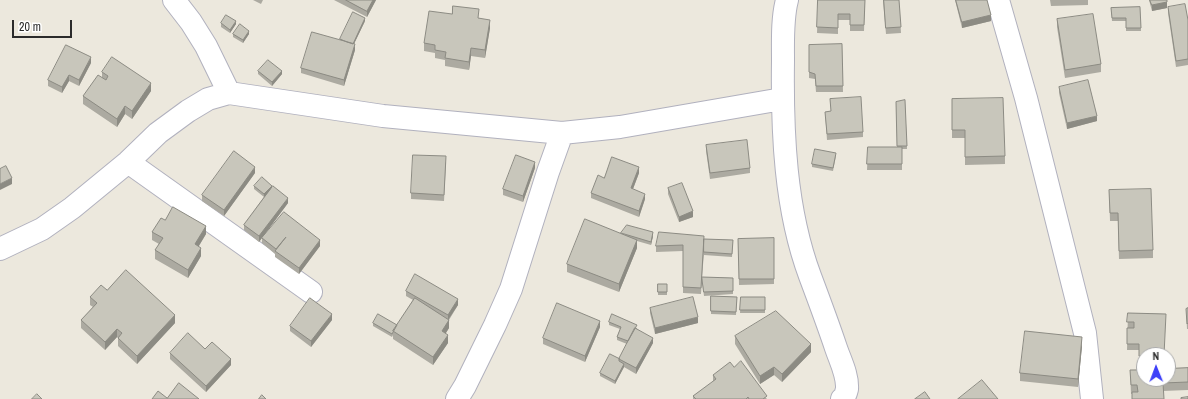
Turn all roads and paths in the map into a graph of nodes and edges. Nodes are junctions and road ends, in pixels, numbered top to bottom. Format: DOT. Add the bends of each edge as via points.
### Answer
graph roads {
  1 [pos="174,0"];
  2 [pos="787,0"];
  3 [pos="998,0"];
  4 [pos="229,93"];
  5 [pos="782,99"];
  6 [pos="562,133"];
  7 [pos="128,162"];
  8 [pos="0,249"];
  9 [pos="311,292"];
  10 [pos="457,399"];
  11 [pos="842,399"];
  12 [pos="1092,399"];
  1 -- 4 [label="street" via="206,46"];
  2 -- 5 [label="street"];
  3 -- 12 [label="street" via="1026,98 1084,333"];
  4 -- 6 [label="street" via="383,116"];
  4 -- 7 [label="street" via="208,99 188,111 158,133"];
  5 -- 6 [label="street" via="620,127"];
  5 -- 11 [label="street" via="793,213 806,266 846,381 847,390"];
  6 -- 10 [label="street" via="511,289"];
  7 -- 8 [label="street" via="66,213 42,229"];
  7 -- 9 [label="street"];
}
